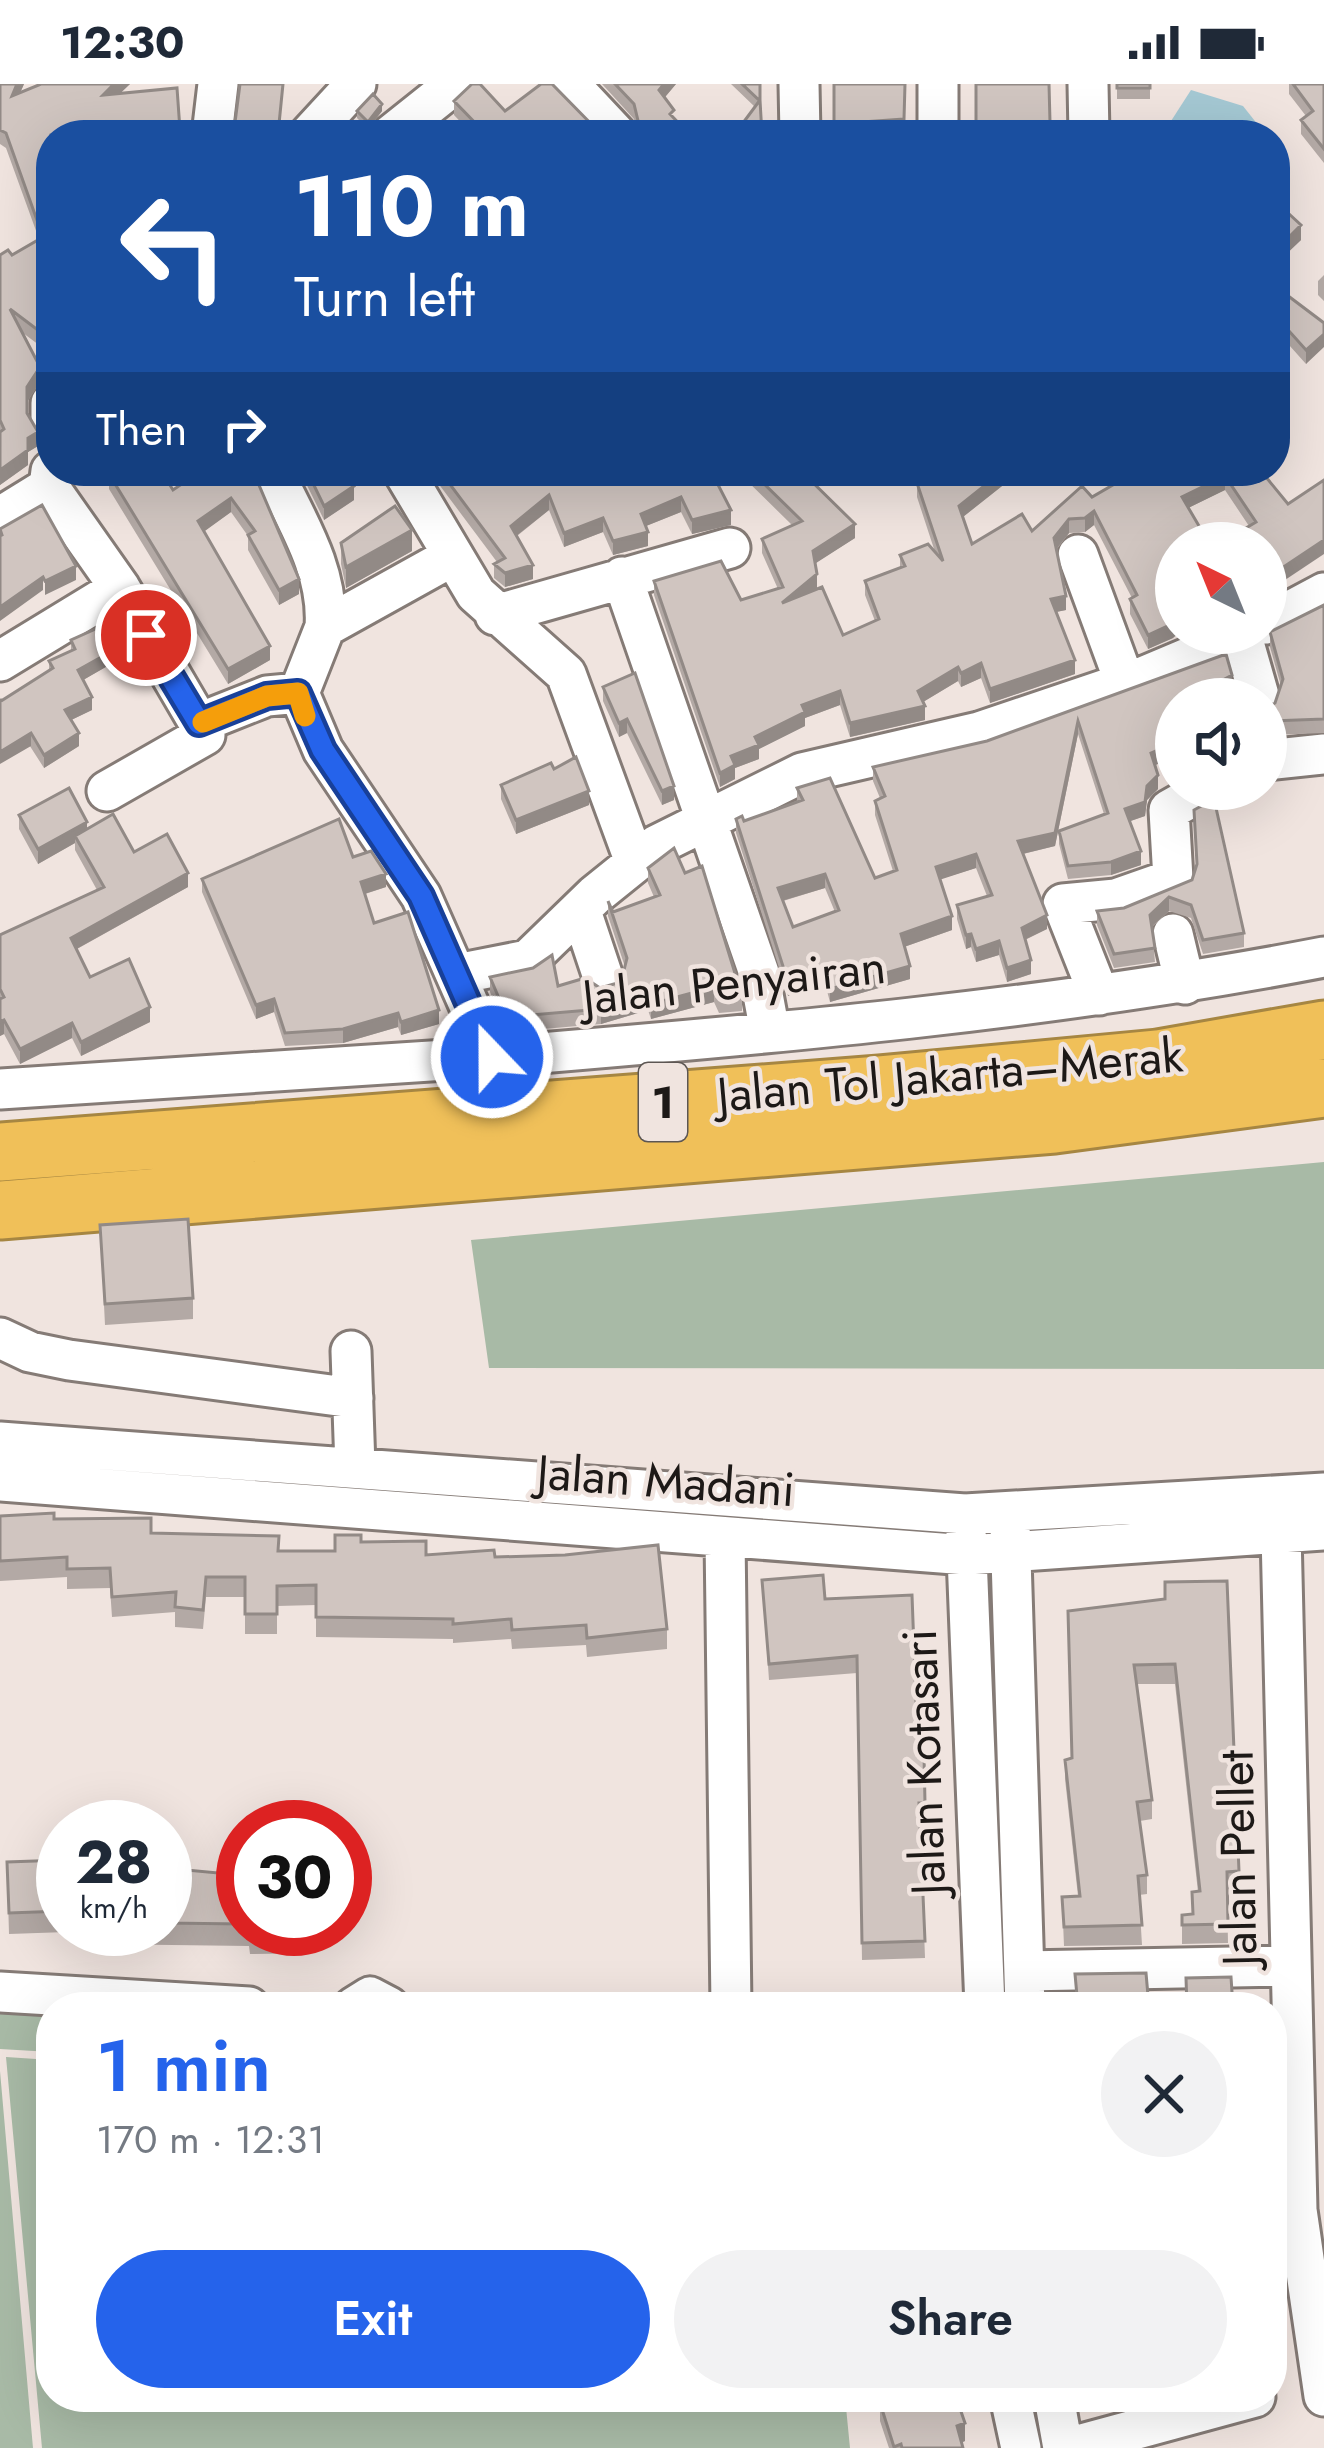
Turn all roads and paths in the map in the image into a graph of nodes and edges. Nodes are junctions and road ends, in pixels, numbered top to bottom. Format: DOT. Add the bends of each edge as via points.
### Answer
graph roads {
  1 [pos="218,84"];
  2 [pos="356,84"];
  3 [pos="454,84"];
  4 [pos="568,84"];
  5 [pos="799,84"];
  6 [pos="938,84"];
  7 [pos="1088,84"];
  8 [pos="214,120"];
  9 [pos="331,120"];
  10 [pos="410,120"];
  11 [pos="603,120"];
  12 [pos="800,120"];
  13 [pos="938,120"];
  14 [pos="1089,120"];
  15 [pos="41,486"];
  16 [pos="54,486"];
  17 [pos="281,486"];
  18 [pos="412,486"];
  19 [pos="0,517"];
  20 [pos="730,548"];
  21 [pos="1078,555"];
  22 [pos="451,557"];
  23 [pos="622,577"];
  24 [pos="120,588"];
  25 [pos="1324,593"];
  26 [pos="1287,613"];
  27 [pos="495,615"];
  28 [pos="325,627"];
  29 [pos="1196,654"];
  30 [pos="0,661"];
  31 [pos="1125,683"];
  32 [pos="298,693"];
  33 [pos="199,723"];
  34 [pos="1324,754"];
  35 [pos="1287,758"];
  36 [pos="107,791"];
  37 [pos="1168,810"];
  38 [pos="705,818"];
  39 [pos="635,862"];
  40 [pos="581,911"];
  41 [pos="1173,934"];
  42 [pos="1324,956"];
  43 [pos="457,974"];
  44 [pos="604,980"];
  45 [pos="1185,984"];
  46 [pos="1099,995"];
  47 [pos="1324,1030"];
  48 [pos="770,1032"];
  49 [pos="492,1057"];
  50 [pos="1324,1088"];
  51 [pos="0,1089"];
  52 [pos="0,1152"];
  53 [pos="0,1210"];
  54 [pos="0,1338"];
  55 [pos="350,1351"];
  56 [pos="353,1398"];
  57 [pos="0,1442"];
  58 [pos="355,1467"];
  59 [pos="0,1481"];
  60 [pos="1324,1493"];
  61 [pos="965,1514"];
  62 [pos="1324,1530"];
  63 [pos="1011,1532"];
  64 [pos="1281,1533"];
  65 [pos="724,1537"];
  66 [pos="967,1555"];
  67 [pos="1306,1793"];
  68 [pos="1291,1966"];
  69 [pos="1025,1989"];
  70 [pos="0,1992"];
  71 [pos="731,1992"];
  72 [pos="984,1992"];
  73 [pos="36,1994"];
  74 [pos="1308,2039"];
  75 [pos="1322,2387"];
  76 [pos="1287,2390"];
  77 [pos="1013,2412"];
  78 [pos="1057,2412"];
  79 [pos="1199,2412"];
  80 [pos="1021,2448"];
  81 [pos="1065,2448"];
  1 -- 8 [label="street"];
  2 -- 9 [label="street"];
  3 -- 10 [label="street"];
  4 -- 11 [label="street"];
  5 -- 12 [label="street"];
  6 -- 13 [label="street"];
  7 -- 14 [label="street"];
  15 -- 19 [label="street"];
  16 -- 24 [label="street"];
  17 -- 28 [label="street" via="303,525"];
  18 -- 22 [label="street"];
  20 -- 23 [label="street"];
  21 -- 31 [label="street"];
  22 -- 27 [label="street"];
  22 -- 28 [label="street"];
  23 -- 27 [label="street"];
  23 -- 38 [label="street"];
  24 -- 30 [label="street"];
  24 -- 33 [label="street"];
  25 -- 26 [label="street"];
  27 -- 39 [label="street" via="540,647 572,685"];
  28 -- 32 [label="street"];
  29 -- 31 [label="street"];
  31 -- 38 [label="street" via="979,732 816,768"];
  32 -- 33 [label="street" via="267,696"];
  32 -- 43 [label="street" via="323,750 421,896"];
  33 -- 36 [label="street" via="205,735"];
  34 -- 35 [label="street"];
  37 -- 46 [label="street" via="1174,879 1116,899 1060,893"];
  38 -- 39 [label="street"];
  38 -- 48 [label="street" via="759,973"];
  39 -- 40 [label="street"];
  40 -- 43 [label="street" via="528,961"];
  40 -- 44 [label="street"];
  41 -- 45 [label="street"];
  42 -- 45 [label="street, Jalan Penyairan"];
  43 -- 49 [label="street"];
  45 -- 46 [label="street, Jalan Penyairan"];
  46 -- 48 [label="street, Jalan Penyairan"];
  47 -- 52 [label="highway, Jalan Tol Jakarta–Merak / 1" via="1158,1059 880,1085"];
  48 -- 49 [label="street, Jalan Penyairan"];
  49 -- 51 [label="street, Jalan Penyairan"];
  50 -- 53 [label="highway, Jalan Tol Jakarta–Merak / 1" via="1054,1124"];
  54 -- 56 [label="street" via="69,1360"];
  55 -- 56 [label="street"];
  56 -- 58 [label="street"];
  57 -- 58 [label="street, Jalan Madani"];
  58 -- 61 [label="street, Jalan Madani"];
  59 -- 65 [label="street, Jalan Madani"];
  60 -- 63 [label="street, Jalan Madani"];
  61 -- 63 [label="street, Jalan Madani"];
  61 -- 66 [label="street, Jalan Kotasari"];
  62 -- 64 [label="street, Jalan Madani"];
  63 -- 64 [label="street, Jalan Madani"];
  63 -- 66 [label="street, Jalan Madani"];
  63 -- 69 [label="street, Jalan Kotasari"];
  64 -- 67 [label="street, Jalan Pellet"];
  65 -- 66 [label="street, Jalan Madani"];
  65 -- 71 [label="street"];
  66 -- 72 [label="street, Jalan Kotasari"];
  67 -- 68 [label="street, Jalan Pellet"];
  68 -- 69 [label="street"];
  68 -- 74 [label="street, Jalan Pellet"];
  70 -- 73 [label="street"];
  74 -- 75 [label="street, Jalan Pellet" via="1297,2210"];
  75 -- 76 [label="street"];
  77 -- 80 [label="street"];
  78 -- 81 [label="street"];
  79 -- 81 [label="street"];
}
